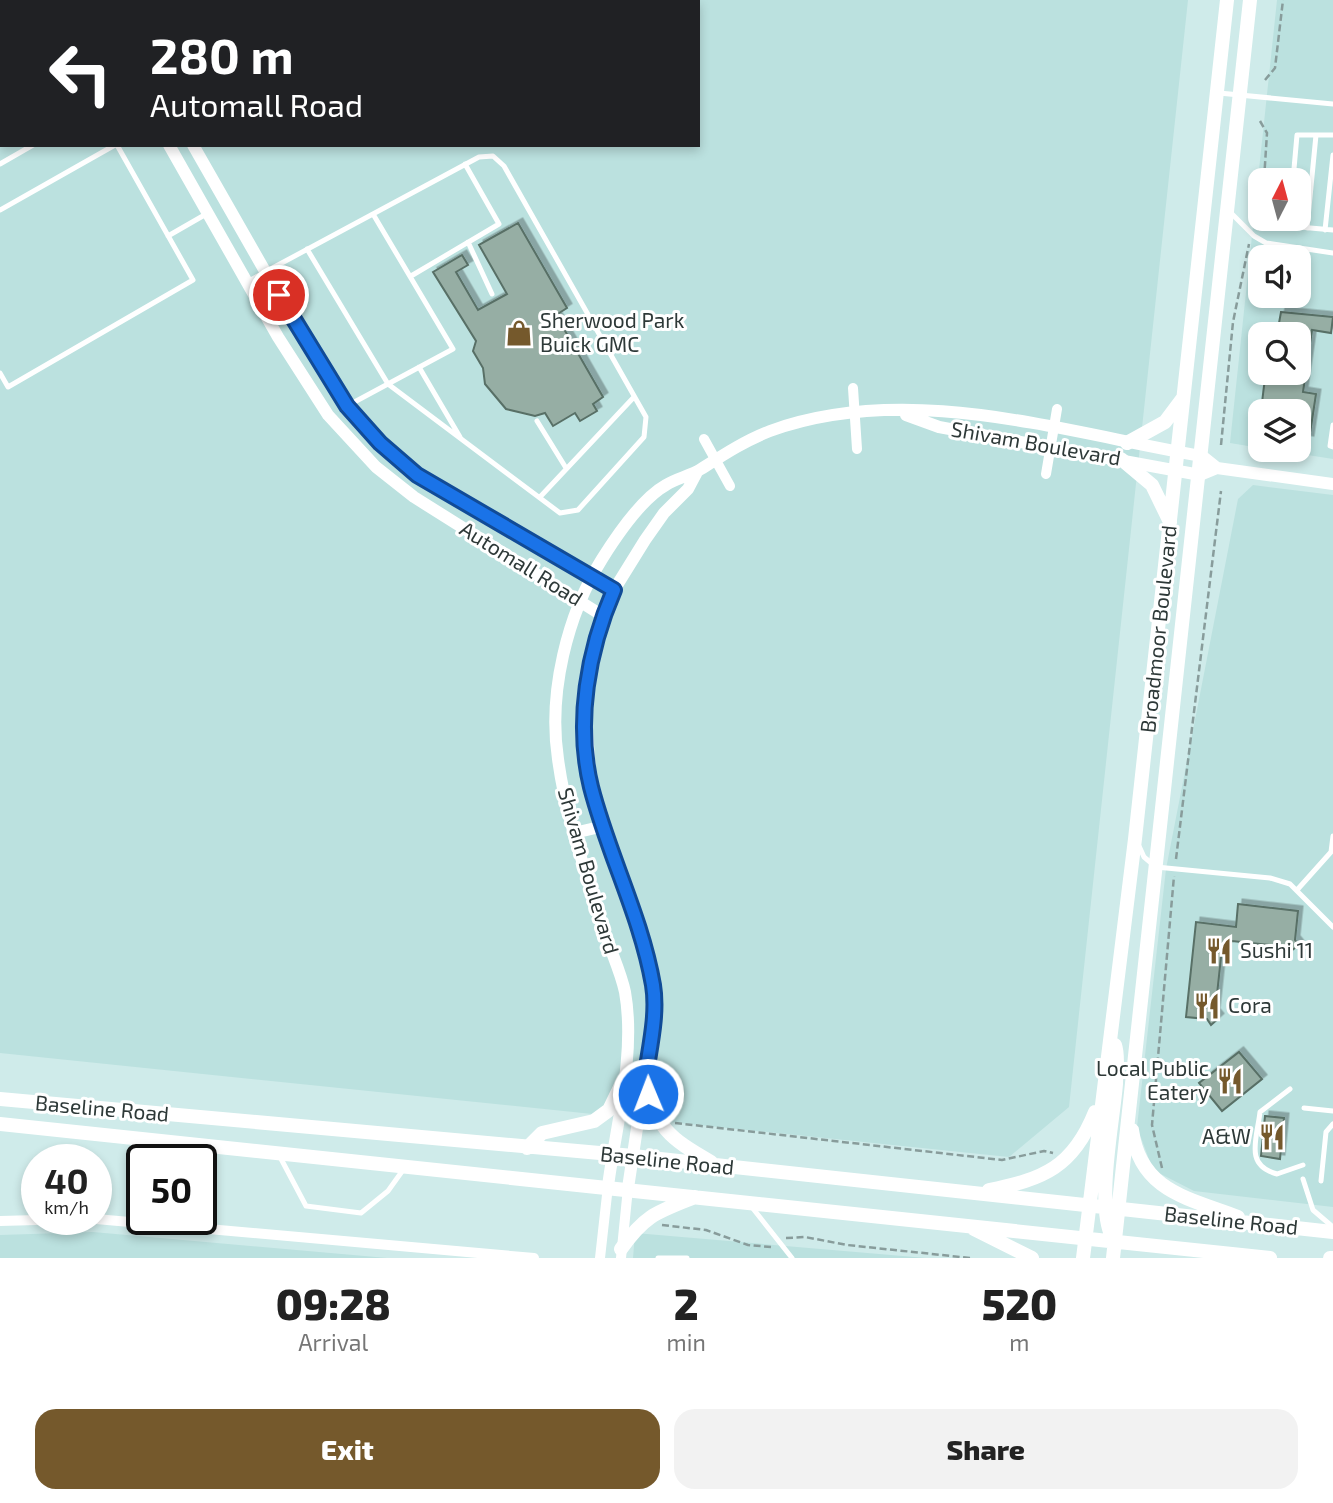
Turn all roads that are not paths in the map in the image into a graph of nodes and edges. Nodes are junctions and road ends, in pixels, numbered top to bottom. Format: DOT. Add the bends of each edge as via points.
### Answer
graph roads {
  1 [pos="1227,0"];
  2 [pos="1250,0"];
  3 [pos="1216,93"];
  4 [pos="1240,95"];
  5 [pos="1333,104"];
  6 [pos="1316,135"];
  7 [pos="1333,135"];
  8 [pos="30,147"];
  9 [pos="112,147"];
  10 [pos="117,147"];
  11 [pos="170,147"];
  12 [pos="194,147"];
  13 [pos="1333,155"];
  14 [pos="0,164"];
  15 [pos="466,164"];
  16 [pos="1294,168"];
  17 [pos="1311,187"];
  18 [pos="0,210"];
  19 [pos="1228,210"];
  20 [pos="208,213"];
  21 [pos="373,214"];
  22 [pos="1311,228"];
  23 [pos="1325,230"];
  24 [pos="1333,230"];
  25 [pos="168,236"];
  26 [pos="468,242"];
  27 [pos="307,250"];
  28 [pos="1333,253"];
  29 [pos="265,272"];
  30 [pos="411,276"];
  31 [pos="247,282"];
  32 [pos="492,294"];
  33 [pos="419,367"];
  34 [pos="0,373"];
  35 [pos="388,384"];
  36 [pos="853,388"];
  37 [pos="634,397"];
  38 [pos="1184,397"];
  39 [pos="347,406"];
  40 [pos="1057,409"];
  41 [pos="856,412"];
  42 [pos="896,412"];
  43 [pos="537,421"];
  44 [pos="1333,425"];
  45 [pos="1054,427"];
  46 [pos="704,439"];
  47 [pos="461,440"];
  48 [pos="1127,443"];
  49 [pos="1050,445"];
  50 [pos="1333,447"];
  51 [pos="857,449"];
  52 [pos="1179,452"];
  53 [pos="1202,456"];
  54 [pos="717,458"];
  55 [pos="1121,459"];
  56 [pos="566,468"];
  57 [pos="1217,468"];
  58 [pos="1178,469"];
  59 [pos="697,472"];
  60 [pos="1046,474"];
  61 [pos="1199,475"];
  62 [pos="1333,484"];
  63 [pos="730,486"];
  64 [pos="540,497"];
  65 [pos="1170,524"];
  66 [pos="592,576"];
  67 [pos="614,590"];
  68 [pos="579,601"];
  69 [pos="603,616"];
  70 [pos="604,826"];
  71 [pos="574,834"];
  72 [pos="1333,836"];
  73 [pos="1135,839"];
  74 [pos="1156,867"];
  75 [pos="1297,890"];
  76 [pos="1333,927"];
  77 [pos="1111,1030"];
  78 [pos="645,1080"];
  79 [pos="623,1081"];
  80 [pos="1290,1089"];
  81 [pos="1103,1091"];
  82 [pos="0,1099"];
  83 [pos="1304,1108"];
  84 [pos="1129,1110"];
  85 [pos="1333,1111"];
  86 [pos="0,1124"];
  87 [pos="1333,1124"];
  88 [pos="527,1148"];
  89 [pos="277,1152"];
  90 [pos="612,1155"];
  91 [pos="633,1156"];
  92 [pos="1303,1165"];
  93 [pos="405,1166"];
  94 [pos="718,1166"];
  95 [pos="1303,1179"];
  96 [pos="1321,1181"];
  97 [pos="608,1186"];
  98 [pos="628,1188"];
  99 [pos="975,1193"];
  100 [pos="699,1196"];
  101 [pos="747,1201"];
  102 [pos="1088,1205"];
  103 [pos="1112,1208"];
  104 [pos="112,1220"];
  105 [pos="21,1221"];
  106 [pos="0,1222"];
  107 [pos="963,1224"];
  108 [pos="1258,1225"];
  109 [pos="1333,1229"];
  110 [pos="1085,1237"];
  111 [pos="1115,1241"];
  112 [pos="621,1254"];
  113 [pos="534,1258"];
  114 [pos="600,1258"];
  115 [pos="659,1258"];
  116 [pos="687,1258"];
  117 [pos="792,1258"];
  118 [pos="1032,1258"];
  119 [pos="1083,1258"];
  120 [pos="1113,1258"];
  121 [pos="1269,1258"];
  1 -- 3 [label="main road, Broadmoor Boulevard"];
  2 -- 4 [label="main road, Broadmoor Boulevard"];
  3 -- 4 [label="lane"];
  3 -- 38 [label="main road, Broadmoor Boulevard"];
  4 -- 5 [label="lane"];
  4 -- 19 [label="main road, Broadmoor Boulevard"];
  6 -- 7 [label="lane"];
  6 -- 16 [label="lane" via="1297,135"];
  6 -- 17 [label="lane"];
  8 -- 14 [label="lane"];
  9 -- 18 [label="lane"];
  10 -- 25 [label="lane"];
  11 -- 20 [label="street, Automall Road"];
  12 -- 29 [label="street, Automall Road"];
  13 -- 23 [label="lane"];
  15 -- 21 [label="lane"];
  15 -- 26 [label="lane" via="499,225"];
  15 -- 37 [label="lane" via="493,156 504,166"];
  19 -- 28 [label="lane" via="1254,236 1281,246"];
  19 -- 53 [label="main road, Broadmoor Boulevard"];
  20 -- 25 [label="lane"];
  20 -- 31 [label="street, Automall Road"];
  21 -- 27 [label="lane"];
  21 -- 30 [label="lane"];
  22 -- 23 [label="lane"];
  23 -- 24 [label="lane"];
  25 -- 34 [label="lane" via="193,280 8,387"];
  26 -- 30 [label="lane"];
  26 -- 32 [label="lane"];
  27 -- 29 [label="lane"];
  27 -- 35 [label="lane"];
  29 -- 31 [label="lane"];
  29 -- 39 [label="street, Automall Road"];
  30 -- 33 [label="lane" via="453,349"];
  31 -- 68 [label="street, Automall Road" via="328,415 376,467 414,497"];
  33 -- 35 [label="lane"];
  33 -- 47 [label="lane"];
  35 -- 39 [label="lane"];
  35 -- 47 [label="lane"];
  36 -- 41 [label="street"];
  37 -- 56 [label="lane"];
  37 -- 64 [label="lane" via="646,417 644,437 578,510 560,513"];
  38 -- 48 [label="main road" via="1165,422"];
  38 -- 52 [label="main road, Broadmoor Boulevard"];
  39 -- 66 [label="street, Automall Road" via="417,475"];
  40 -- 45 [label="street"];
  41 -- 42 [label="street, Shivam Boulevard"];
  41 -- 51 [label="street"];
  41 -- 54 [label="street, Shivam Boulevard" via="768,432"];
  42 -- 45 [label="street, Shivam Boulevard" via="975,412"];
  42 -- 49 [label="street, Shivam Boulevard" via="939,426"];
  43 -- 56 [label="lane"];
  44 -- 50 [label="lane" via="1329,446"];
  45 -- 48 [label="street, Shivam Boulevard"];
  45 -- 49 [label="street"];
  46 -- 54 [label="street"];
  47 -- 64 [label="lane"];
  48 -- 52 [label="street, Shivam Boulevard"];
  49 -- 55 [label="street, Shivam Boulevard"];
  49 -- 60 [label="street"];
  52 -- 53 [label="street, Shivam Boulevard"];
  52 -- 58 [label="main road, Broadmoor Boulevard"];
  53 -- 57 [label="street"];
  53 -- 61 [label="main road, Broadmoor Boulevard"];
  54 -- 59 [label="street, Shivam Boulevard"];
  54 -- 63 [label="street"];
  55 -- 58 [label="street, Shivam Boulevard"];
  55 -- 65 [label="main road" via="1155,489"];
  56 -- 64 [label="lane"];
  57 -- 61 [label="street"];
  57 -- 62 [label="street"];
  58 -- 61 [label="street, Shivam Boulevard"];
  58 -- 65 [label="main road, Broadmoor Boulevard"];
  59 -- 66 [label="street, Shivam Boulevard" via="664,486 620,530"];
  59 -- 67 [label="street, Shivam Boulevard"];
  61 -- 74 [label="main road, Broadmoor Boulevard"];
  65 -- 73 [label="main road, Broadmoor Boulevard"];
  66 -- 67 [label="street, Automall Road"];
  66 -- 68 [label="street, Shivam Boulevard"];
  67 -- 69 [label="street, Shivam Boulevard"];
  68 -- 69 [label="street, Automall Road"];
  68 -- 71 [label="street, Shivam Boulevard" via="567,641 557,714 557,756"];
  69 -- 70 [label="street, Shivam Boulevard" via="594,642 585,703 591,786"];
  70 -- 71 [label="street"];
  70 -- 78 [label="street, Shivam Boulevard" via="641,936 653,988"];
  71 -- 79 [label="street, Shivam Boulevard" via="625,991"];
  72 -- 75 [label="lane" via="1331,852"];
  73 -- 74 [label="lane" via="1144,857"];
  73 -- 77 [label="main road, Broadmoor Boulevard"];
  74 -- 75 [label="lane" via="1270,878"];
  74 -- 84 [label="main road, Broadmoor Boulevard"];
  75 -- 76 [label="lane"];
  77 -- 81 [label="main road, Broadmoor Boulevard"];
  77 -- 103 [label="main road" via="1117,1052"];
  78 -- 91 [label="street, Shivam Boulevard"];
  78 -- 94 [label="main road" via="656,1119 687,1148"];
  79 -- 88 [label="main road" via="609,1110 594,1121 541,1133"];
  79 -- 90 [label="street, Shivam Boulevard"];
  80 -- 92 [label="lane" via="1259,1112 1254,1157 1260,1166 1277,1174"];
  81 -- 99 [label="main road" via="1086,1135 1062,1164 1026,1183"];
  81 -- 102 [label="main road, Broadmoor Boulevard"];
  82 -- 88 [label="main road, Baseline Road"];
  83 -- 85 [label="lane"];
  84 -- 103 [label="main road, Broadmoor Boulevard"];
  84 -- 108 [label="main road" via="1134,1145 1151,1178 1179,1195"];
  86 -- 89 [label="main road, Baseline Road"];
  87 -- 96 [label="lane" via="1326,1132"];
  88 -- 90 [label="main road, Baseline Road"];
  89 -- 93 [label="main road, Baseline Road"];
  89 -- 93 [label="lane" via="306,1206 354,1214 374,1205"];
  90 -- 91 [label="main road, Baseline Road"];
  90 -- 97 [label="street, Shivam Boulevard"];
  91 -- 94 [label="main road, Baseline Road"];
  91 -- 98 [label="street, Shivam Boulevard"];
  93 -- 97 [label="main road, Baseline Road"];
  94 -- 99 [label="main road, Baseline Road"];
  95 -- 109 [label="lane" via="1313,1210"];
  97 -- 98 [label="main road, Baseline Road"];
  97 -- 114 [label="street"];
  98 -- 100 [label="main road, Baseline Road"];
  98 -- 112 [label="street"];
  99 -- 102 [label="main road, Baseline Road"];
  100 -- 101 [label="main road, Baseline Road"];
  100 -- 112 [label="main road" via="659,1210 639,1224"];
  101 -- 107 [label="main road, Baseline Road"];
  101 -- 117 [label="lane"];
  102 -- 103 [label="main road, Baseline Road"];
  102 -- 110 [label="main road, Broadmoor Boulevard"];
  103 -- 108 [label="main road, Baseline Road"];
  103 -- 111 [label="main road, Broadmoor Boulevard"];
  104 -- 113 [label="street"];
  105 -- 106 [label="street"];
  107 -- 110 [label="main road, Baseline Road"];
  107 -- 118 [label="main road"];
  108 -- 109 [label="main road, Baseline Road"];
  110 -- 111 [label="main road, Baseline Road"];
  110 -- 119 [label="main road, Broadmoor Boulevard"];
  111 -- 120 [label="main road, Broadmoor Boulevard"];
  111 -- 121 [label="main road, Baseline Road"];
  115 -- 116 [label="lane"];
}
